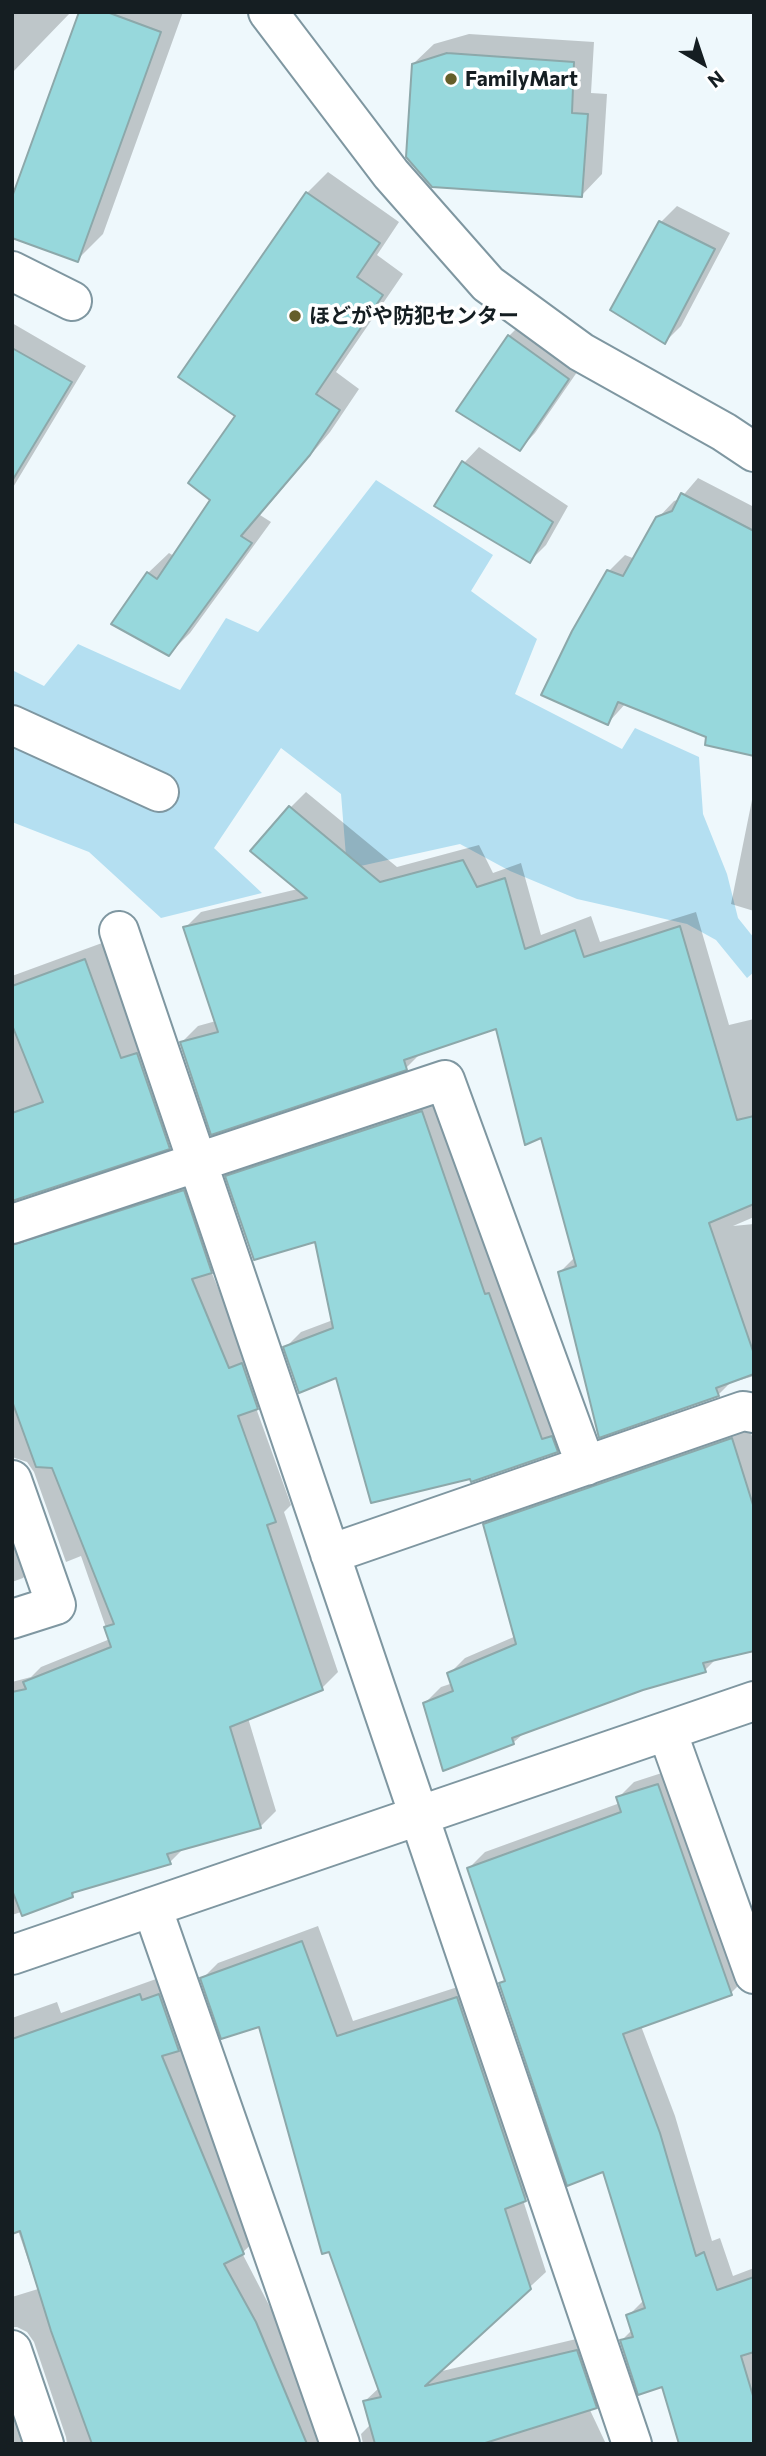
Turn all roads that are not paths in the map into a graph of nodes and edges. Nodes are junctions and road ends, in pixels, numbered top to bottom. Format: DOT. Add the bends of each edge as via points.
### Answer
graph roads {
  1 [pos="268,12"];
  2 [pos="12,271"];
  3 [pos="72,301"];
  4 [pos="754,452"];
  5 [pos="12,725"];
  6 [pos="159,792"];
  7 [pos="119,931"];
  8 [pos="199,1162"];
  9 [pos="12,1224"];
  10 [pos="754,1413"];
  11 [pos="586,1466"];
  12 [pos="12,1480"];
  13 [pos="330,1554"];
  14 [pos="12,1619"];
  15 [pos="754,1701"];
  16 [pos="667,1731"];
  17 [pos="418,1815"];
  18 [pos="152,1908"];
  19 [pos="12,1955"];
  20 [pos="754,1974"];
  21 [pos="12,2350"];
  22 [pos="44,2444"];
  23 [pos="340,2444"];
  24 [pos="632,2444"];
  1 -- 4 [label="street" via="391,174 488,284 582,352"];
  2 -- 3 [label="street"];
  5 -- 6 [label="street"];
  7 -- 8 [label="street"];
  8 -- 9 [label="street"];
  8 -- 11 [label="street" via="445,1080"];
  8 -- 13 [label="street"];
  10 -- 11 [label="street" via="743,1411"];
  11 -- 13 [label="street"];
  12 -- 14 [label="street" via="56,1605"];
  13 -- 17 [label="street"];
  15 -- 16 [label="street"];
  16 -- 17 [label="street"];
  16 -- 20 [label="street"];
  17 -- 18 [label="street"];
  17 -- 24 [label="street"];
  18 -- 19 [label="street"];
  18 -- 23 [label="street"];
  21 -- 22 [label="street"];
}
